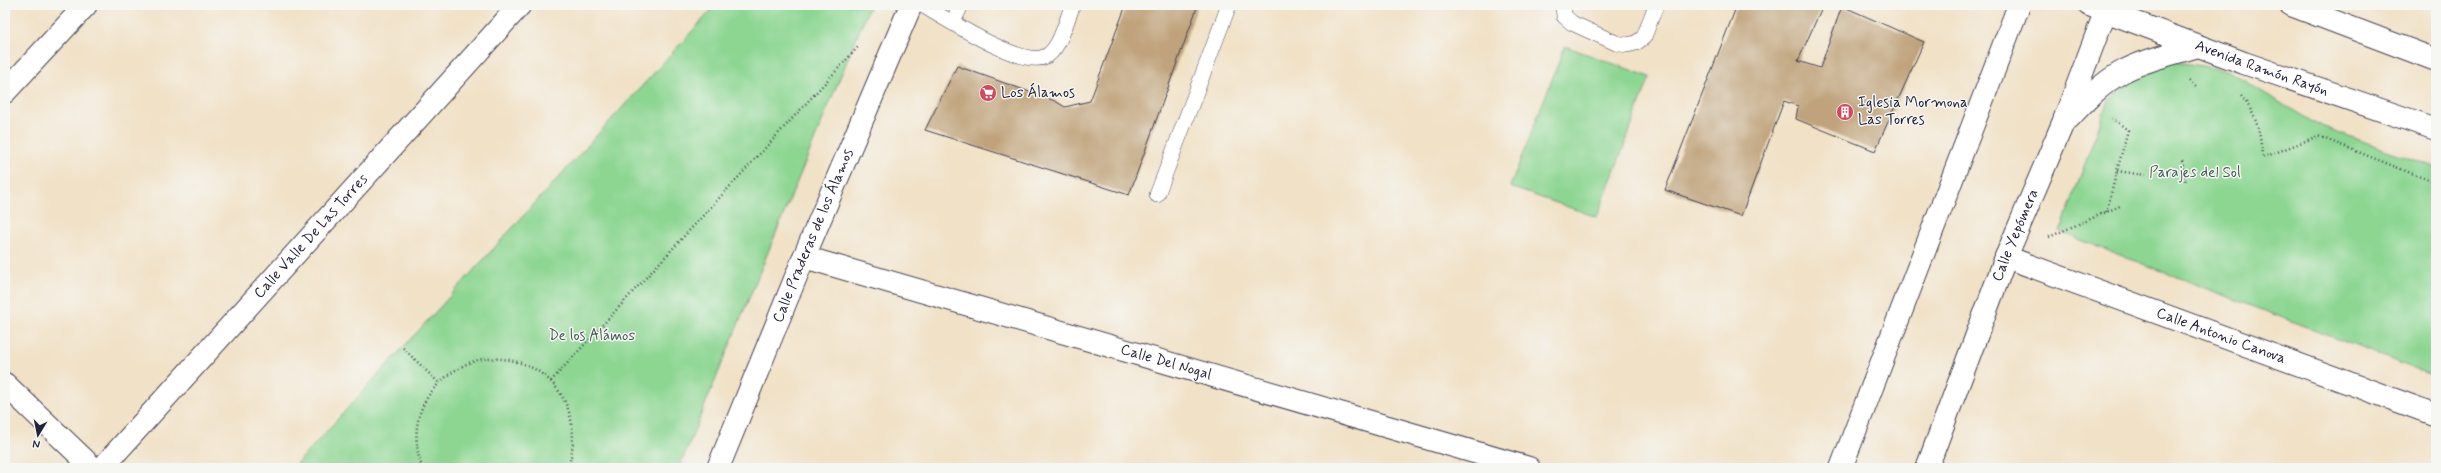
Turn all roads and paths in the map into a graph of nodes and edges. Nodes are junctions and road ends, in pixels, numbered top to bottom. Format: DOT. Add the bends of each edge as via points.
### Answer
graph roads {
  1 [pos="86,5"];
  2 [pos="520,5"];
  3 [pos="911,5"];
  4 [pos="922,5"];
  5 [pos="961,5"];
  6 [pos="1073,5"];
  7 [pos="1229,5"];
  8 [pos="1562,5"];
  9 [pos="1656,5"];
  10 [pos="2019,5"];
  11 [pos="2291,5"];
  12 [pos="2101,7"];
  13 [pos="953,22"];
  14 [pos="862,44"];
  15 [pos="2198,46"];
  16 [pos="2436,60"];
  17 [pos="2237,91"];
  18 [pos="5,92"];
  19 [pos="2064,123"];
  20 [pos="2436,129"];
  21 [pos="2128,130"];
  22 [pos="2182,160"];
  23 [pos="2117,171"];
  24 [pos="2145,175"];
  25 [pos="2186,183"];
  26 [pos="2436,183"];
  27 [pos="1157,194"];
  28 [pos="2120,206"];
  29 [pos="2106,212"];
  30 [pos="804,257"];
  31 [pos="2006,257"];
  32 [pos="403,348"];
  33 [pos="551,381"];
  34 [pos="438,382"];
  35 [pos="5,384"];
  36 [pos="2436,415"];
  37 [pos="93,468"];
  38 [pos="102,468"];
  39 [pos="422,468"];
  40 [pos="568,468"];
  41 [pos="718,468"];
  42 [pos="1529,468"];
  43 [pos="1841,468"];
  44 [pos="1927,468"];
  1 -- 18 [label="street"];
  2 -- 38 [label="street, Calle Valle De Las Torres"];
  3 -- 30 [label="street, Calle Praderas de los Álamos"];
  4 -- 13 [label="lane"];
  5 -- 13 [label="lane"];
  6 -- 13 [label="lane" via="1055,47 1044,57 1026,59 1001,49"];
  7 -- 27 [label="lane"];
  8 -- 9 [label="lane" via="1564,16 1572,23 1616,43 1627,45 1636,43 1644,37"];
  10 -- 43 [label="street"];
  11 -- 16 [label="street"];
  12 -- 15 [label="street, Avenida Ramón Rayón"];
  12 -- 19 [label="street, Calle Yepómera"];
  14 -- 33 [label="path" via="845,59"];
  15 -- 19 [label="street" via="2152,59 2122,72 2102,86"];
  15 -- 20 [label="street, Avenida Ramón Rayón"];
  17 -- 26 [label="path" via="2255,119 2261,138 2262,158 2318,136"];
  19 -- 31 [label="street, Calle Yepómera"];
  21 -- 23 [label="path"];
  22 -- 25 [label="path"];
  23 -- 24 [label="path"];
  23 -- 29 [label="path"];
  28 -- 29 [label="path"];
  29 -- 31 [label="path"];
  30 -- 41 [label="street, Calle Praderas de los Álamos"];
  30 -- 42 [label="street, Calle Del Nogal"];
  31 -- 36 [label="street, Calle Antonio Canova"];
  31 -- 44 [label="street, Calle Yepómera"];
  32 -- 34 [label="path"];
  33 -- 34 [label="path" via="524,365 507,359 482,359 458,367"];
  33 -- 40 [label="path" via="566,402 574,425 574,450"];
  34 -- 39 [label="path" via="424,402 417,425 416,449"];
  35 -- 37 [label="street"];
}
